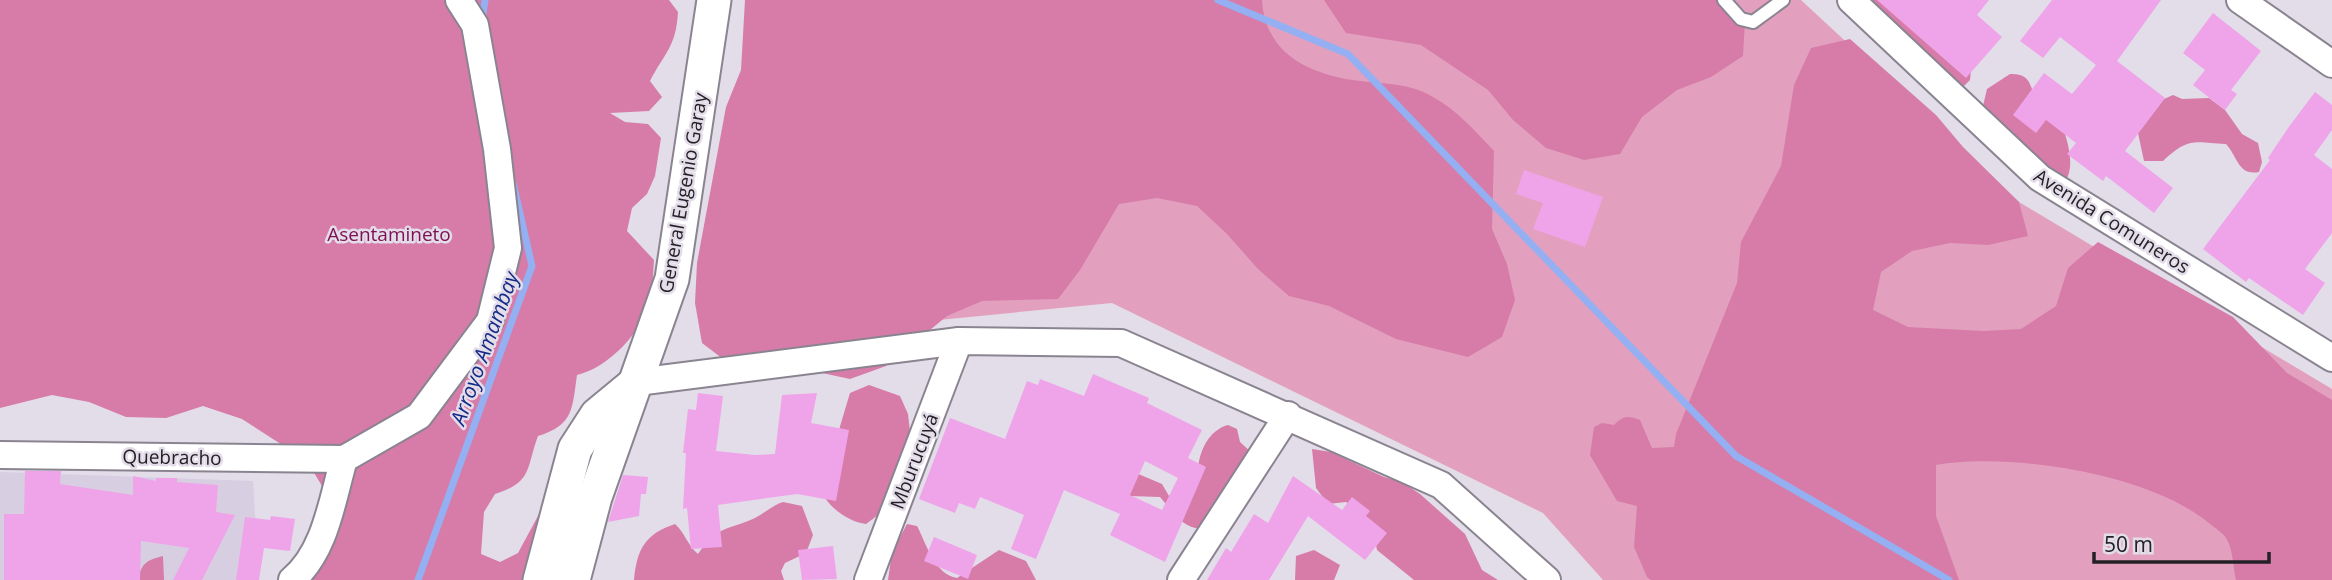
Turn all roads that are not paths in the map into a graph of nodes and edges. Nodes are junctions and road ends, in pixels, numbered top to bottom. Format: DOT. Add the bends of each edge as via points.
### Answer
graph roads {
  1 [pos="459,0"];
  2 [pos="714,0"];
  3 [pos="1724,0"];
  4 [pos="1783,0"];
  5 [pos="1851,0"];
  6 [pos="2239,0"];
  7 [pos="2332,64"];
  8 [pos="959,341"];
  9 [pos="2332,358"];
  10 [pos="637,382"];
  11 [pos="1288,415"];
  12 [pos="0,455"];
  13 [pos="344,459"];
  14 [pos="292,580"];
  15 [pos="540,580"];
  16 [pos="573,580"];
  17 [pos="868,580"];
  18 [pos="1181,580"];
  19 [pos="1547,580"];
  1 -- 13 [label="street" via="475,25 497,149 508,248 490,321 419,416"];
  2 -- 10 [label="street, General Eugenio Garay" via="672,279"];
  3 -- 4 [label="lane" via="1741,19 1753,22"];
  5 -- 9 [label="street, Avenida Comuneros" via="2040,178"];
  6 -- 7 [label="street"];
  8 -- 10 [label="street"];
  8 -- 11 [label="street" via="1121,343"];
  8 -- 17 [label="street, Mburucuyá"];
  10 -- 15 [label="street" via="597,415 575,449"];
  10 -- 16 [label="street, General Eugenio Garay" via="595,497"];
  11 -- 18 [label="street"];
  11 -- 19 [label="street" via="1441,485"];
  12 -- 13 [label="street, Quebracho"];
  13 -- 14 [label="street" via="322,537"];
}
